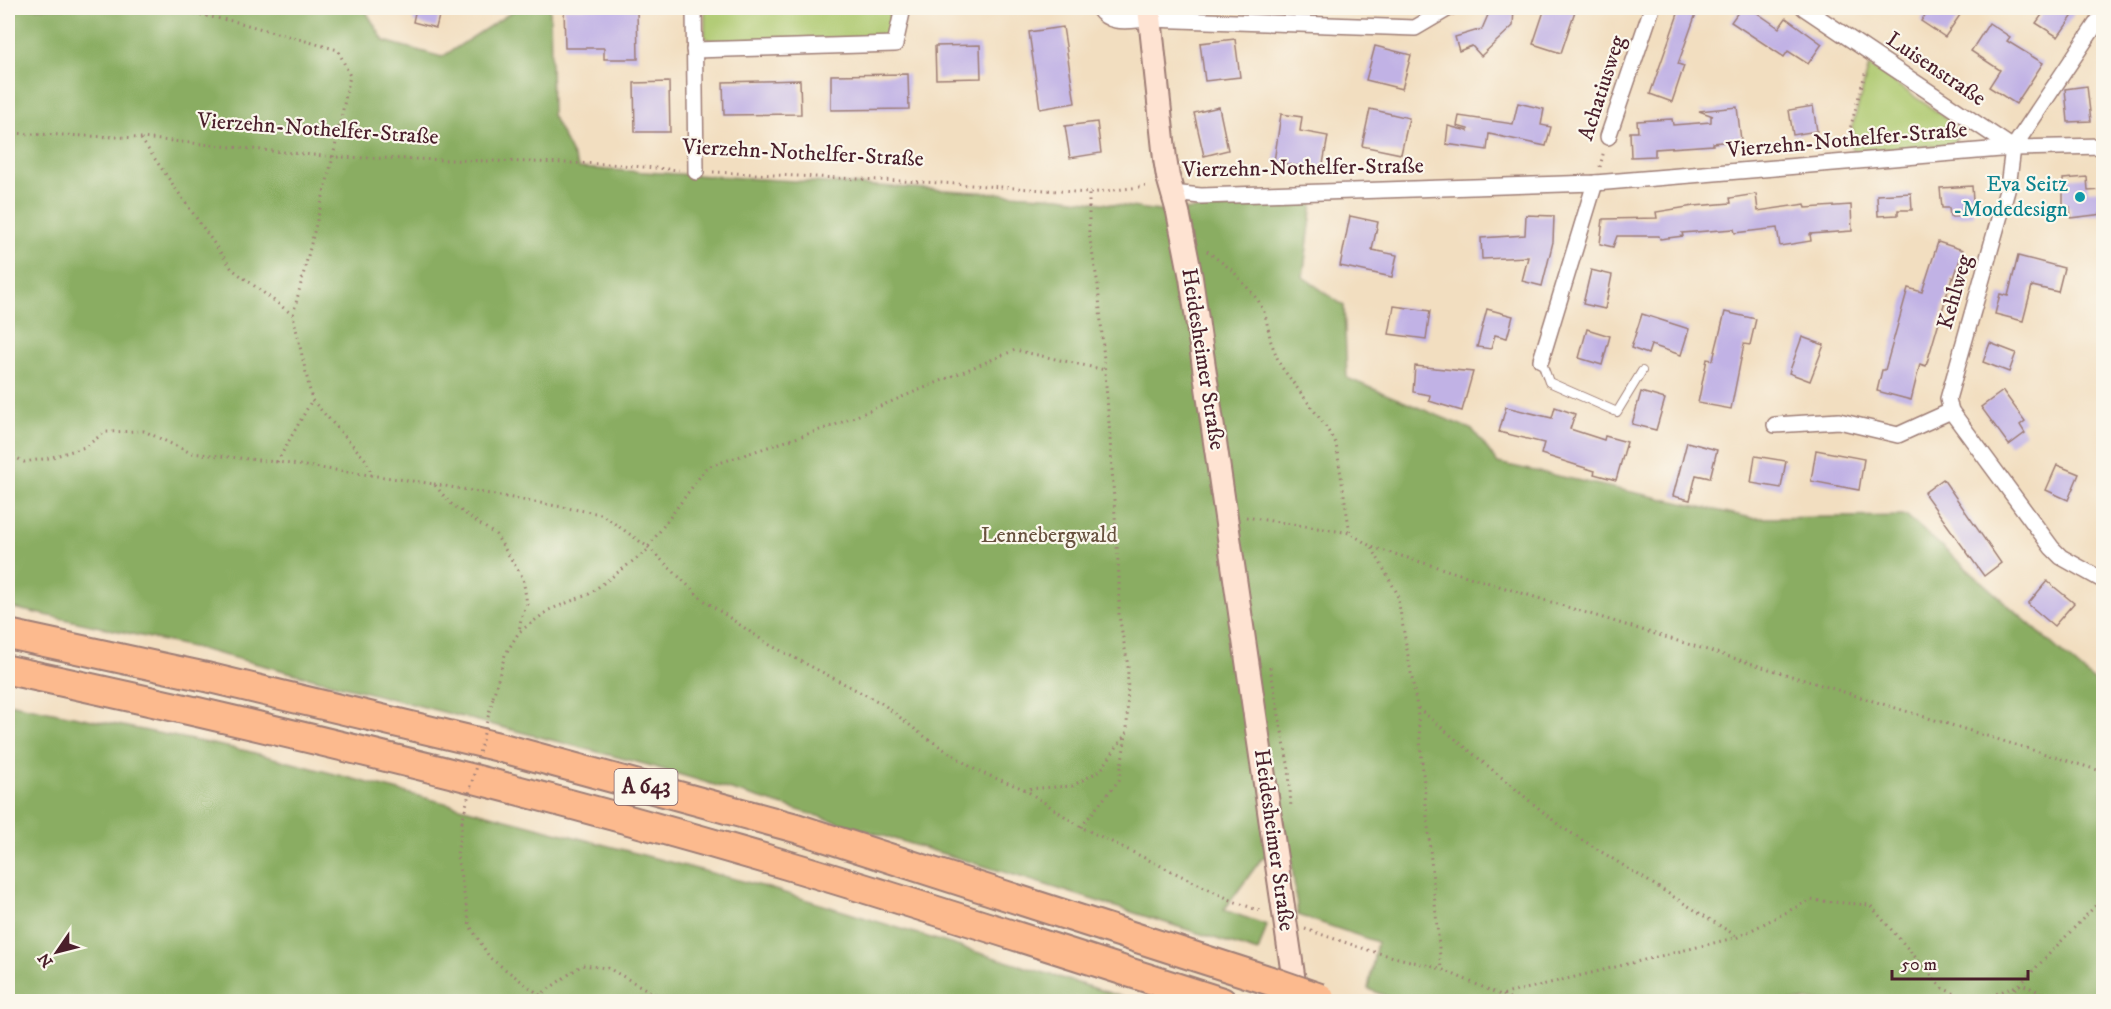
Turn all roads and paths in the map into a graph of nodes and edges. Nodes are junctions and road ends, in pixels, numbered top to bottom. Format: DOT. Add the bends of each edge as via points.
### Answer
graph roads {
  1 [pos="165,8"];
  2 [pos="694,8"];
  3 [pos="903,8"];
  4 [pos="1098,8"];
  5 [pos="1449,8"];
  6 [pos="1652,8"];
  7 [pos="1804,8"];
  8 [pos="2103,12"];
  9 [pos="1149,13"];
  10 [pos="694,50"];
  11 [pos="1870,52"];
  12 [pos="8,133"];
  13 [pos="1608,137"];
  14 [pos="141,138"];
  15 [pos="2103,146"];
  16 [pos="2013,148"];
  17 [pos="333,157"];
  18 [pos="1851,162"];
  19 [pos="696,172"];
  20 [pos="1595,183"];
  21 [pos="1089,193"];
  22 [pos="1172,193"];
  23 [pos="1203,248"];
  24 [pos="293,315"];
  25 [pos="1541,360"];
  26 [pos="1105,370"];
  27 [pos="1642,371"];
  28 [pos="312,400"];
  29 [pos="1951,411"];
  30 [pos="1775,425"];
  31 [pos="8,453"];
  32 [pos="277,462"];
  33 [pos="372,475"];
  34 [pos="434,484"];
  35 [pos="1226,513"];
  36 [pos="1350,533"];
  37 [pos="1372,547"];
  38 [pos="649,548"];
  39 [pos="2103,581"];
  40 [pos="519,632"];
  41 [pos="8,633"];
  42 [pos="8,670"];
  43 [pos="1417,707"];
  44 [pos="1127,732"];
  45 [pos="2103,772"];
  46 [pos="1024,789"];
  47 [pos="1081,827"];
  48 [pos="2103,900"];
  49 [pos="1286,920"];
  50 [pos="1738,937"];
  51 [pos="1441,969"];
  52 [pos="2022,984"];
  53 [pos="540,995"];
  54 [pos="1501,995"];
  55 [pos="1316,1000"];
  56 [pos="534,1002"];
  57 [pos="549,1002"];
  58 [pos="669,1002"];
  59 [pos="1222,1002"];
  60 [pos="1518,1002"];
  61 [pos="1974,1002"];
  62 [pos="2003,1002"];
  63 [pos="2054,1002"];
  1 -- 17 [label="path" via="237,22 338,50 350,76"];
  2 -- 10 [label="street"];
  3 -- 10 [label="street" via="895,44"];
  4 -- 9 [label="street" via="1116,21"];
  5 -- 9 [label="street" via="1414,28"];
  6 -- 13 [label="street, Achatiusweg"];
  7 -- 11 [label="street, Luisenstraße"];
  8 -- 16 [label="street"];
  9 -- 22 [label="main road, Heidesheimer Straße" via="1161,131"];
  10 -- 19 [label="street"];
  11 -- 16 [label="street, Luisenstraße"];
  11 -- 18 [label="path" via="1850,129"];
  12 -- 14 [label="path, Vierzehn-Nothelfer-Straße"];
  13 -- 20 [label="path, Achatiusweg"];
  14 -- 17 [label="path, Vierzehn-Nothelfer-Straße"];
  14 -- 24 [label="path" via="232,268"];
  15 -- 16 [label="street, Vierzehn-Nothelfer-Straße"];
  16 -- 18 [label="street, Vierzehn-Nothelfer-Straße"];
  16 -- 29 [label="street, Kehlweg" via="2008,187 1948,399"];
  17 -- 19 [label="path, Vierzehn-Nothelfer-Straße" via="609,164"];
  17 -- 24 [label="path"];
  18 -- 20 [label="street, Vierzehn-Nothelfer-Straße"];
  19 -- 21 [label="path, Vierzehn-Nothelfer-Straße"];
  20 -- 22 [label="street, Vierzehn-Nothelfer-Straße" via="1201,196"];
  20 -- 25 [label="street"];
  21 -- 22 [label="path, Vierzehn-Nothelfer-Straße" via="1153,186"];
  21 -- 26 [label="path" via="1089,234"];
  22 -- 35 [label="main road, Heidesheimer Straße" via="1187,255"];
  23 -- 36 [label="path" via="1233,272 1258,300 1280,365 1336,444"];
  24 -- 28 [label="path"];
  25 -- 27 [label="lane" via="1549,382 1617,412"];
  26 -- 38 [label="path" via="1015,350 835,425 707,467"];
  26 -- 44 [label="path" via="1119,615 1128,666"];
  28 -- 32 [label="path"];
  28 -- 33 [label="path" via="366,460"];
  29 -- 30 [label="street" via="1898,435 1839,421"];
  29 -- 39 [label="street" via="2052,548"];
  31 -- 32 [label="path" via="24,462 49,458 85,447 105,432 144,431 191,453"];
  32 -- 33 [label="path"];
  33 -- 34 [label="path"];
  34 -- 38 [label="path" via="600,514"];
  34 -- 40 [label="path" via="450,503 496,535 523,578 527,604"];
  35 -- 36 [label="path"];
  35 -- 49 [label="main road, Heidesheimer Straße"];
  36 -- 37 [label="path"];
  37 -- 43 [label="path" via="1397,593"];
  37 -- 45 [label="path"];
  38 -- 40 [label="path" via="589,594 549,610"];
  38 -- 46 [label="path" via="702,600 768,644 883,704 977,771"];
  40 -- 53 [label="path, bridge" via="505,655 493,697 457,856 470,926 490,958"];
  41 -- 55 [label="highway, A 643, bridge" via="499,747 796,828 1274,982"];
  42 -- 59 [label="highway, A 643" via="202,711 500,786 786,865"];
  43 -- 50 [label="path" via="1560,826"];
  43 -- 51 [label="path"];
  44 -- 46 [label="path" via="1101,770 1082,781 1072,786"];
  44 -- 47 [label="path" via="1119,780"];
  46 -- 47 [label="path"];
  47 -- 49 [label="path" via="1233,901"];
  48 -- 52 [label="path"];
  49 -- 51 [label="path" via="1371,951"];
  49 -- 55 [label="main road, Heidesheimer Straße"];
  50 -- 54 [label="path"];
  50 -- 61 [label="path" via="1810,900 1870,905 1942,988"];
  51 -- 54 [label="path"];
  52 -- 61 [label="path"];
  52 -- 62 [label="path"];
  52 -- 63 [label="path"];
  53 -- 56 [label="path"];
  53 -- 57 [label="path"];
  53 -- 58 [label="path" via="582,965 608,968"];
  54 -- 60 [label="path"];
}
